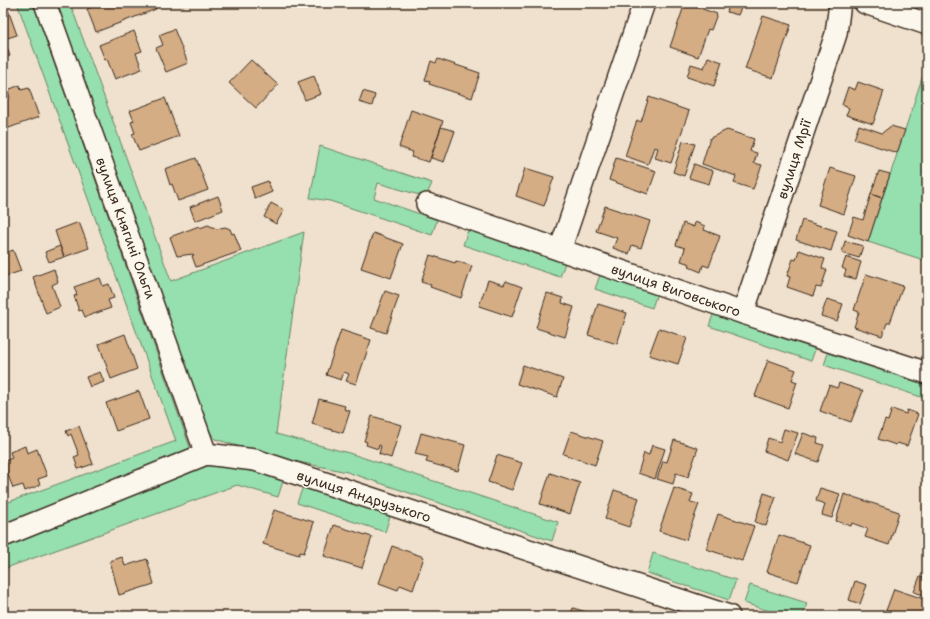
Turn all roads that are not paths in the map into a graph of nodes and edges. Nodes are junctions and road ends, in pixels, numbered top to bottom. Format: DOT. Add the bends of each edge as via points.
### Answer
graph roads {
  1 [pos="45,3"];
  2 [pos="644,3"];
  3 [pos="840,3"];
  4 [pos="865,3"];
  5 [pos="927,24"];
  6 [pos="427,204"];
  7 [pos="560,250"];
  8 [pos="743,313"];
  9 [pos="927,373"];
  10 [pos="206,454"];
  11 [pos="3,536"];
  12 [pos="729,616"];
  1 -- 10 [label="street, вулиця Княгині Ольги"];
  2 -- 7 [label="street"];
  3 -- 8 [label="street, вулиця Мрії" via="836,34"];
  4 -- 5 [label="street"];
  6 -- 7 [label="street, вулиця Виговського"];
  7 -- 8 [label="street, вулиця Виговського"];
  8 -- 9 [label="street, вулиця Виговського"];
  10 -- 11 [label="street, вулиця Андрузького"];
  10 -- 12 [label="street, вулиця Андрузького" via="255,460"];
}
